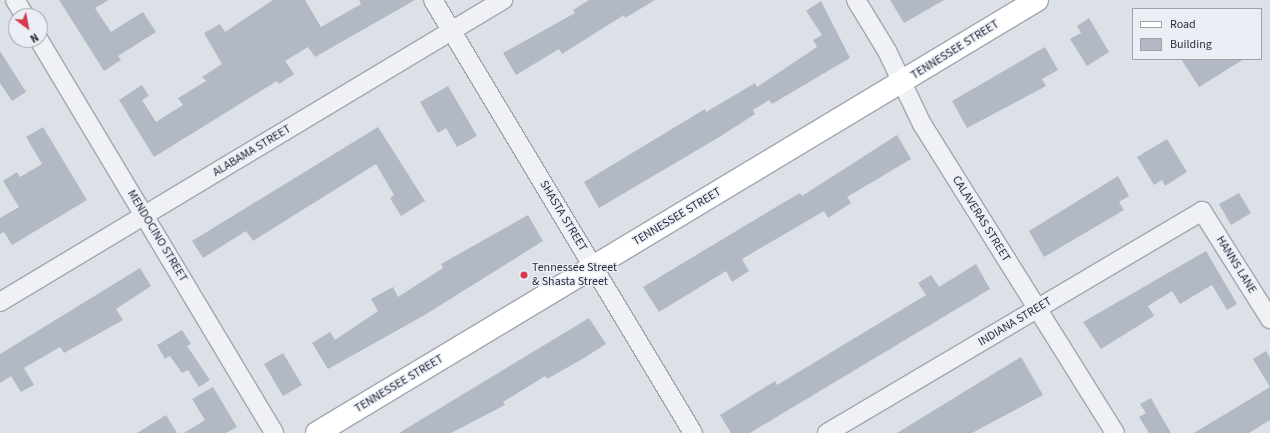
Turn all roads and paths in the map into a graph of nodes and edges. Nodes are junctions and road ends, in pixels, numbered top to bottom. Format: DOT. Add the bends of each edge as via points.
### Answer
graph roads {
  1 [pos="433,0"];
  2 [pos="503,0"];
  3 [pos="856,0"];
  4 [pos="1036,0"];
  5 [pos="451,32"];
  6 [pos="44,48"];
  7 [pos="903,82"];
  8 [pos="1202,211"];
  9 [pos="144,216"];
  10 [pos="594,267"];
  11 [pos="0,302"];
  12 [pos="1038,309"];
  13 [pos="1270,319"];
  14 [pos="274,433"];
  15 [pos="317,433"];
  16 [pos="693,433"];
  17 [pos="827,433"];
  18 [pos="1115,433"];
  1 -- 5 [label="street, SHASTA STREET"];
  2 -- 5 [label="street, ALABAMA STREET"];
  3 -- 7 [label="street, CALAVERAS STREET"];
  4 -- 7 [label="main road, TENNESSEE STREET"];
  5 -- 9 [label="street, ALABAMA STREET"];
  5 -- 10 [label="street, SHASTA STREET"];
  6 -- 9 [label="street, MENDOCINO STREET"];
  7 -- 10 [label="main road, TENNESSEE STREET"];
  7 -- 12 [label="street, CALAVERAS STREET" via="922,124"];
  8 -- 12 [label="street, INDIANA STREET"];
  8 -- 13 [label="street, HANNS LANE"];
  9 -- 11 [label="street, ALABAMA STREET"];
  9 -- 14 [label="street, MENDOCINO STREET"];
  10 -- 15 [label="main road, TENNESSEE STREET"];
  10 -- 16 [label="street, SHASTA STREET"];
  12 -- 17 [label="street, INDIANA STREET"];
  12 -- 18 [label="street, CALAVERAS STREET"];
}
